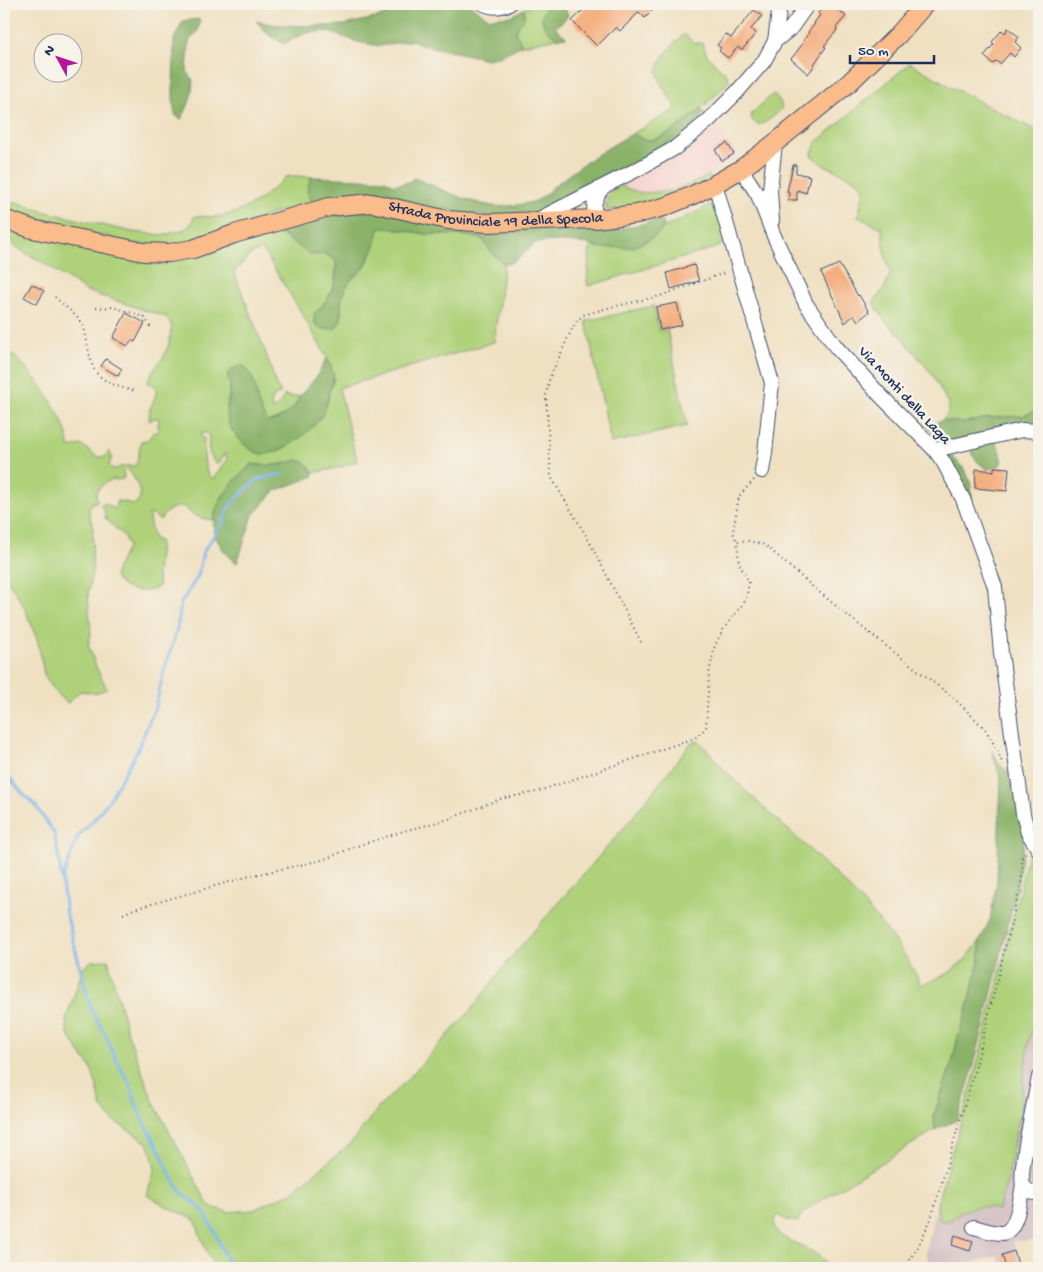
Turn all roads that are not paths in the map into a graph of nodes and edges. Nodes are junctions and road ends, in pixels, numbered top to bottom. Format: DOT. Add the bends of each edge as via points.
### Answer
graph roads {
  1 [pos="484,4"];
  2 [pos="508,4"];
  3 [pos="780,4"];
  4 [pos="808,4"];
  5 [pos="925,4"];
  6 [pos="776,41"];
  7 [pos="776,143"];
  8 [pos="741,169"];
  9 [pos="715,184"];
  10 [pos="604,186"];
  11 [pos="4,219"];
  12 [pos="588,219"];
  13 [pos="536,221"];
  14 [pos="774,236"];
  15 [pos="1039,431"];
  16 [pos="935,450"];
  17 [pos="762,472"];
  18 [pos="1038,848"];
  19 [pos="1039,1077"];
  20 [pos="1023,1185"];
  21 [pos="1039,1194"];
  22 [pos="974,1227"];
  1 -- 2 [label="street" via="498,7"];
  3 -- 6 [label="street"];
  4 -- 6 [label="street" via="791,28"];
  5 -- 7 [label="main road, Strada Provinciale 19 della Specola" via="850,82"];
  6 -- 10 [label="street" via="751,77 675,148"];
  7 -- 8 [label="main road, Strada Provinciale 19 della Specola"];
  7 -- 14 [label="street, Via Monti della Laga" via="770,190"];
  8 -- 9 [label="main road, Strada Provinciale 19 della Specola"];
  8 -- 14 [label="street, Via Monti della Laga" via="758,195"];
  9 -- 12 [label="main road, Strada Provinciale 19 della Specola" via="691,196 637,214"];
  9 -- 17 [label="street" via="772,383"];
  10 -- 12 [label="street" via="579,207 578,214"];
  10 -- 13 [label="street"];
  11 -- 13 [label="main road, Strada Provinciale 19 della Specola" via="32,229 155,253 183,251 329,207 372,203 448,220"];
  12 -- 13 [label="main road, Strada Provinciale 19 della Specola"];
  14 -- 16 [label="street, Via Monti della Laga" via="806,304 836,347"];
  15 -- 16 [label="street" via="1022,430"];
  16 -- 18 [label="street, Via Monti della Laga" via="963,499 995,587 1023,814 1028,833"];
  19 -- 20 [label="street"];
  20 -- 21 [label="street" via="1028,1192"];
  20 -- 22 [label="street" via="1015,1223 1009,1231 1002,1233"];
}
